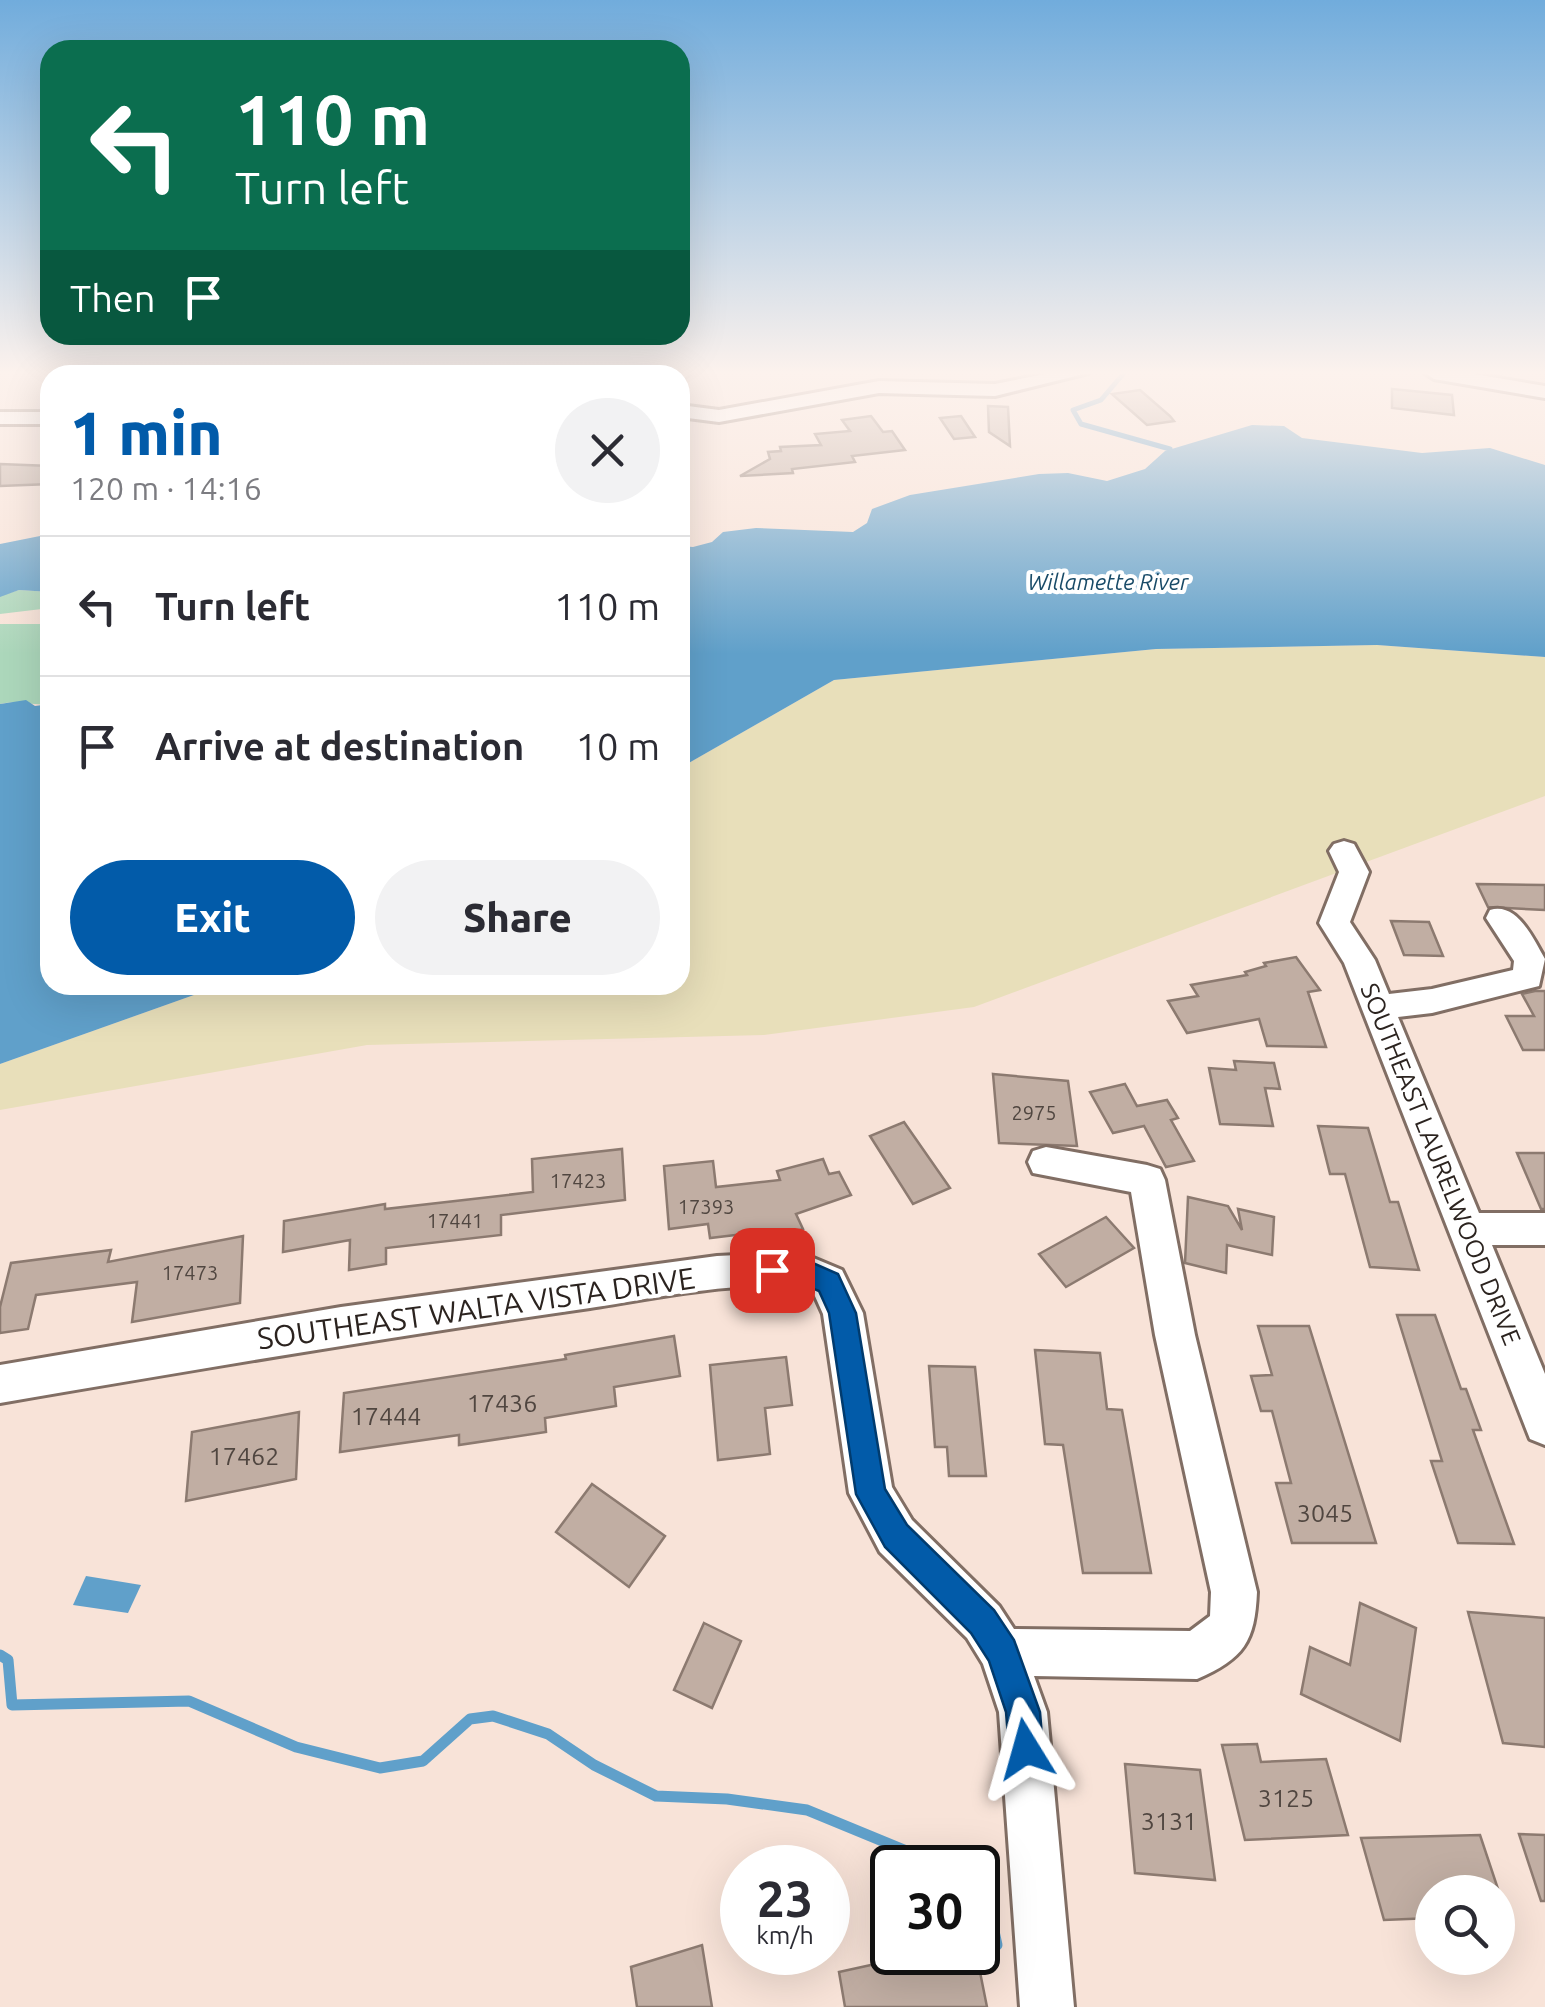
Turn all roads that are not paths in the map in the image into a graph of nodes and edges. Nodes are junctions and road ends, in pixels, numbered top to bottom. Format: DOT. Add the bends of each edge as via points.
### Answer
graph roads {
  1 [pos="1344,852"];
  2 [pos="1501,918"];
  3 [pos="1378,1008"];
  4 [pos="1046,1162"];
  5 [pos="1466,1228"];
  6 [pos="1545,1229"];
  7 [pos="0,1384"];
  8 [pos="1545,1425"];
  9 [pos="1002,1652"];
  10 [pos="1047,2007"];
  1 -- 3 [label="street, SOUTHEAST LAURELWOOD DRIVE" via="1354,872 1334,923 1359,960"];
  2 -- 3 [label="street" via="1530,960 1528,978"];
  3 -- 5 [label="street, SOUTHEAST LAURELWOOD DRIVE"];
  4 -- 9 [label="street" via="1147,1180 1234,1592 1232,1628 1196,1655"];
  5 -- 6 [label="street"];
  5 -- 8 [label="street, SOUTHEAST LAURELWOOD DRIVE"];
  7 -- 9 [label="street, SOUTHEAST WALTA VISTA DRIVE" via="341,1325 717,1273 799,1270 828,1282 842,1313 871,1494 884,1522 983,1622"];
  9 -- 10 [label="street, SOUTHEAST WALTA VISTA DRIVE" via="1023,1712"];
}
